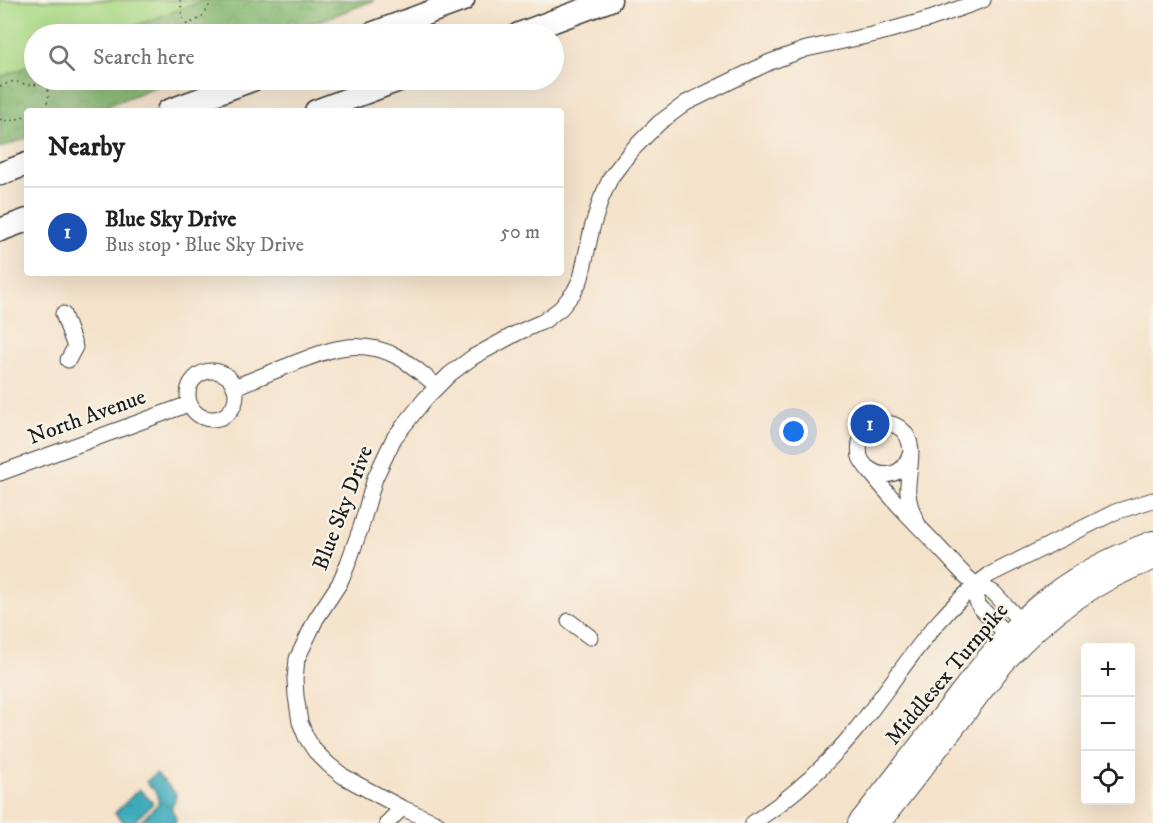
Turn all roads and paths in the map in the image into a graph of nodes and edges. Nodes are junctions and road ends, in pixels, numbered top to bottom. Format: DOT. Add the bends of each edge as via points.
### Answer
graph roads {
  1 [pos="180,0"];
  2 [pos="212,0"];
  3 [pos="463,0"];
  4 [pos="610,0"];
  5 [pos="983,0"];
  6 [pos="185,24"];
  7 [pos="398,24"];
  8 [pos="546,24"];
  9 [pos="24,84"];
  10 [pos="0,86"];
  11 [pos="48,90"];
  12 [pos="225,90"];
  13 [pos="372,90"];
  14 [pos="43,108"];
  15 [pos="176,108"];
  16 [pos="323,108"];
  17 [pos="24,117"];
  18 [pos="0,119"];
  19 [pos="24,165"];
  20 [pos="0,174"];
  21 [pos="24,221"];
  22 [pos="0,230"];
  23 [pos="63,314"];
  24 [pos="68,360"];
  25 [pos="437,386"];
  26 [pos="234,387"];
  27 [pos="189,404"];
  28 [pos="910,454"];
  29 [pos="863,463"];
  30 [pos="0,473"];
  31 [pos="1153,500"];
  32 [pos="920,528"];
  33 [pos="1153,542"];
  34 [pos="1153,560"];
  35 [pos="975,585"];
  36 [pos="569,621"];
  37 [pos="1020,634"];
  38 [pos="590,637"];
  39 [pos="402,808"];
  40 [pos="387,823"];
  41 [pos="437,823"];
  42 [pos="753,823"];
  43 [pos="858,823"];
  44 [pos="880,823"];
  1 -- 6 [label="path"];
  2 -- 6 [label="path" via="199,21"];
  3 -- 7 [label="highway"];
  4 -- 8 [label="highway"];
  5 -- 25 [label="street, Blue Sky Drive" via="876,34 806,49 686,103 653,130 611,177 592,228 581,278 561,308 544,321 473,357"];
  9 -- 10 [label="path" via="14,81"];
  11 -- 14 [label="path" via="49,99"];
  12 -- 15 [label="highway"];
  13 -- 16 [label="highway"];
  17 -- 18 [label="path"];
  19 -- 20 [label="highway"];
  21 -- 22 [label="highway"];
  23 -- 24 [label="street" via="75,347"];
  25 -- 26 [label="street" via="396,356 354,346 324,351"];
  25 -- 39 [label="street, Blue Sky Drive" via="394,438 375,478 347,566 297,659 295,679 300,722 315,751 343,776"];
  26 -- 27 [label="street" via="233,406 220,418 209,420 199,416"];
  26 -- 27 [label="street" via="219,372 208,371 189,386"];
  27 -- 30 [label="street, North Avenue"];
  28 -- 29 [label="street" via="904,467 889,475 874,472"];
  28 -- 29 [label="street" via="904,431 893,424 878,424 861,440"];
  28 -- 32 [label="street" via="908,492"];
  29 -- 32 [label="street"];
  31 -- 35 [label="street" via="1087,525"];
  32 -- 35 [label="street"];
  33 -- 37 [label="main road, Middlesex Turnpike" via="1085,572 1046,599"];
  34 -- 37 [label="main road, Middlesex Turnpike" via="1094,587"];
  35 -- 37 [label="street" via="979,606"];
  35 -- 42 [label="street" via="924,640 836,752 791,795"];
  36 -- 38 [label="street"];
  37 -- 43 [label="main road, Middlesex Turnpike" via="981,664"];
  37 -- 44 [label="main road, Middlesex Turnpike" via="995,675"];
  39 -- 40 [label="street"];
  39 -- 41 [label="street, Blue Sky Drive"];
}
